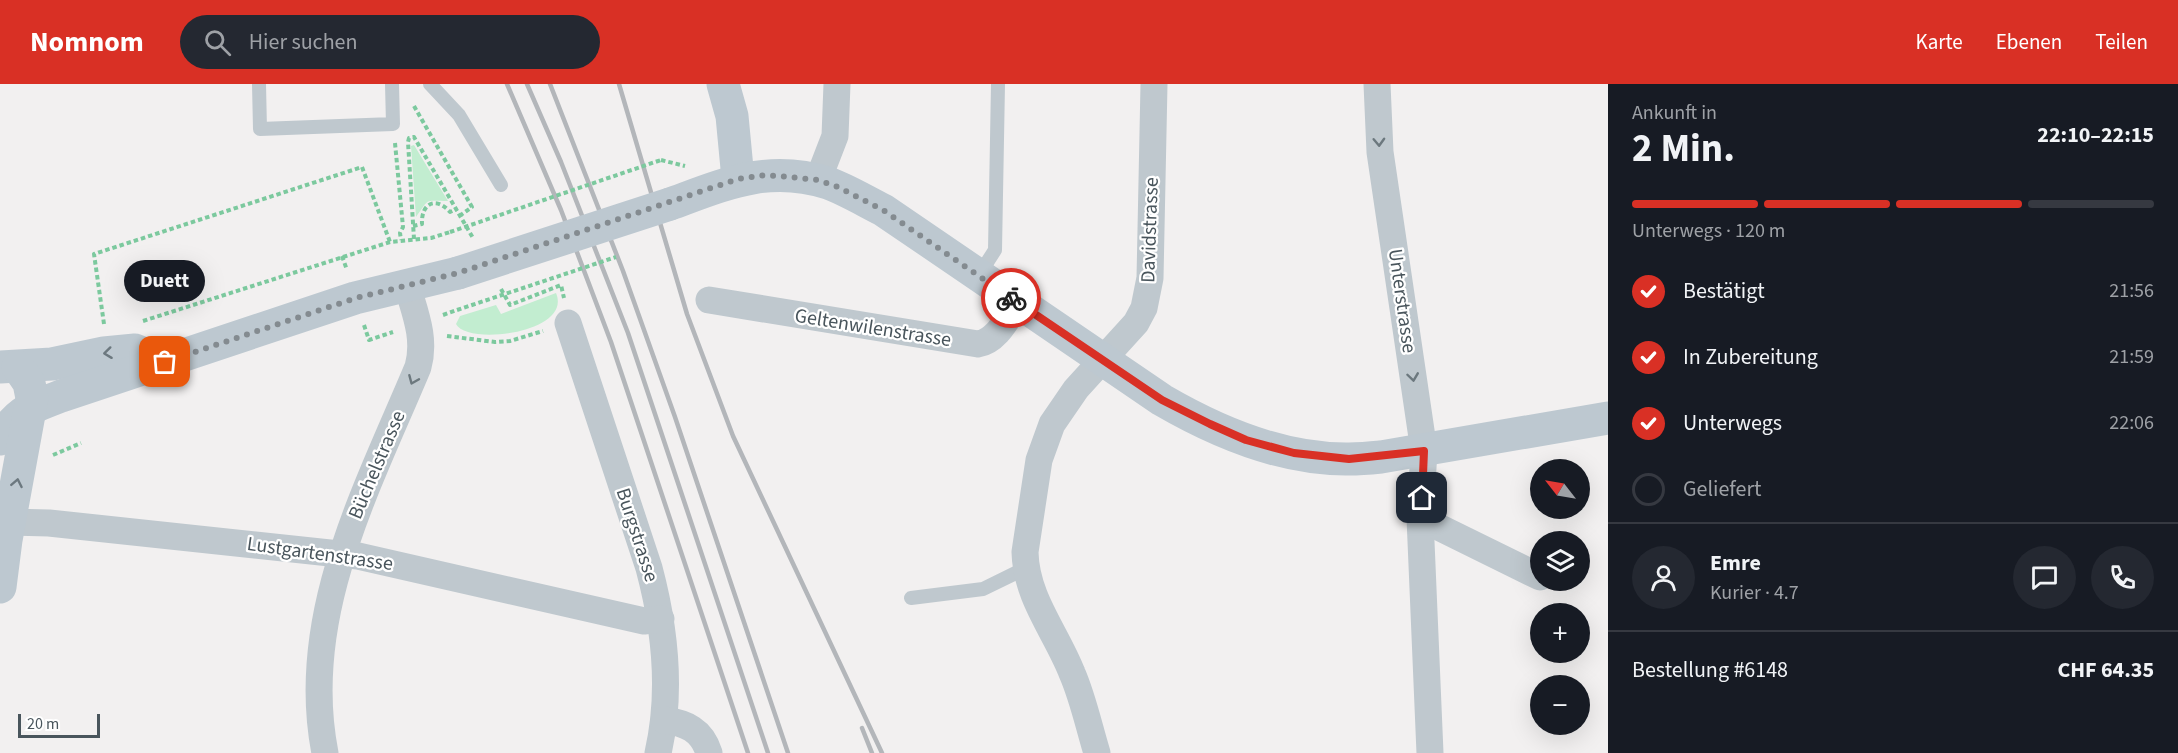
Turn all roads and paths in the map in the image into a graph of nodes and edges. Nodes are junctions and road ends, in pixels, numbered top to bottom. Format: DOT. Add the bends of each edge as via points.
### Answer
graph roads {
  1 [pos="259,84"];
  2 [pos="392,84"];
  3 [pos="430,84"];
  4 [pos="723,84"];
  5 [pos="837,84"];
  6 [pos="998,84"];
  7 [pos="1154,84"];
  8 [pos="1377,84"];
  9 [pos="412,104"];
  10 [pos="393,124"];
  11 [pos="661,160"];
  12 [pos="738,179"];
  13 [pos="818,180"];
  14 [pos="501,186"];
  15 [pos="457,210"];
  16 [pos="413,226"];
  17 [pos="414,239"];
  18 [pos="401,240"];
  19 [pos="390,242"];
  20 [pos="625,253"];
  21 [pos="979,276"];
  22 [pos="407,285"];
  23 [pos="709,300"];
  24 [pos="1018,303"];
  25 [pos="510,305"];
  26 [pos="457,310"];
  27 [pos="139,323"];
  28 [pos="568,323"];
  29 [pos="105,334"];
  30 [pos="421,336"];
  31 [pos="1102,361"];
  32 [pos="165,362"];
  33 [pos="9,367"];
  34 [pos="1608,418"];
  35 [pos="12,420"];
  36 [pos="1424,451"];
  37 [pos="1420,518"];
  38 [pos="5,522"];
  39 [pos="1026,551"];
  40 [pos="341,554"];
  41 [pos="1530,572"];
  42 [pos="0,587"];
  43 [pos="911,598"];
  44 [pos="661,619"];
  45 [pos="664,720"];
  46 [pos="325,753"];
  47 [pos="658,753"];
  48 [pos="709,753"];
  49 [pos="1097,753"];
  50 [pos="1430,753"];
  1 -- 10 [label="lane" via="260,129"];
  2 -- 10 [label="lane"];
  3 -- 14 [label="lane" via="459,115"];
  4 -- 12 [label="main road" via="732,116"];
  5 -- 13 [label="street" via="835,136"];
  6 -- 21 [label="lane" via="995,250"];
  7 -- 31 [label="street, Davidstrasse" via="1147,299 1136,323"];
  8 -- 36 [label="street, Unterstrasse, one-way" via="1380,152"];
  9 -- 15 [label="path" via="472,207 461,215"];
  10 -- 18 [label="path"];
  11 -- 17 [label="path, bridge" via="450,232"];
  12 -- 13 [label="main road" via="765,175"];
  12 -- 22 [label="main road, bridge" via="458,273"];
  13 -- 21 [label="main road" via="883,210"];
  15 -- 16 [label="path" via="450,213 440,204 432,204 422,213 422,224"];
  15 -- 16 [label="path" via="417,139 409,138"];
  16 -- 17 [label="path"];
  17 -- 18 [label="path"];
  18 -- 19 [label="path"];
  19 -- 27 [label="path"];
  19 -- 29 [label="path" via="362,167 340,174 94,254"];
  20 -- 26 [label="path, bridge"];
  21 -- 24 [label="main road"];
  22 -- 30 [label="street, Büchelstrasse"];
  22 -- 32 [label="main road" via="356,298"];
  23 -- 24 [label="street, Geltenwilenstrasse" via="978,344 993,337"];
  24 -- 31 [label="main road"];
  25 -- 28 [label="path" via="561,285"];
  28 -- 30 [label="path" via="510,341"];
  28 -- 44 [label="street, Burgstrasse" via="649,568"];
  30 -- 40 [label="street, Büchelstrasse, one-way" via="418,367"];
  31 -- 36 [label="main road" via="1171,406 1246,440 1294,453 1349,459"];
  31 -- 39 [label="street, Davidstrasse" via="1076,388 1052,424 1039,460"];
  32 -- 33 [label="main road, one-way" via="135,350"];
  32 -- 35 [label="main road"];
  33 -- 35 [label="main road" via="29,383 32,398"];
  34 -- 36 [label="main road"];
  38 -- 35 [label="main road, one-way"];
  36 -- 37 [label="street, Unterstrasse"];
  37 -- 41 [label="street"];
  37 -- 50 [label="street, Unterstrasse"];
  38 -- 40 [label="street, Lustgartenstrasse" via="49,523"];
  38 -- 42 [label="main road"];
  39 -- 43 [label="lane" via="983,588"];
  39 -- 49 [label="street" via="1038,605 1072,673"];
  40 -- 44 [label="street, Lustgartenstrasse" via="644,621"];
  40 -- 46 [label="street, Büchelstrasse" via="321,649"];
  44 -- 45 [label="street, Burgstrasse"];
  45 -- 47 [label="street, Burgstrasse"];
  45 -- 48 [label="street" via="695,730"];
}
